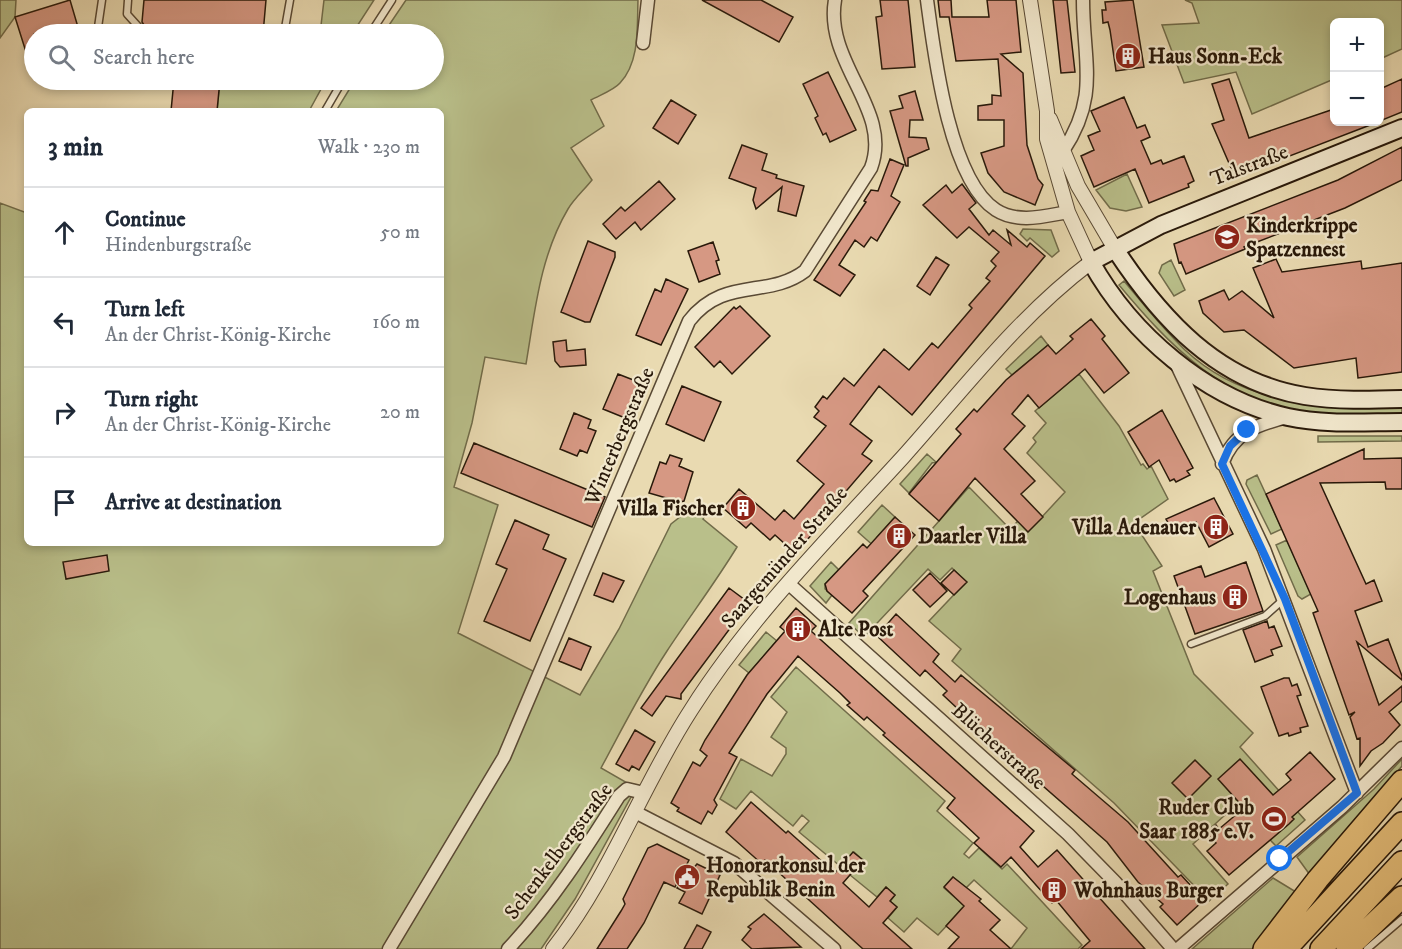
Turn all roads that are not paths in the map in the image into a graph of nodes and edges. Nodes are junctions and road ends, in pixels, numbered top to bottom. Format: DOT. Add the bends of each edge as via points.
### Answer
graph roads {
  1 [pos="102,0"];
  2 [pos="128,0"];
  3 [pos="290,0"];
  4 [pos="392,0"];
  5 [pos="648,0"];
  6 [pos="835,0"];
  7 [pos="927,0"];
  8 [pos="1030,0"];
  9 [pos="1083,0"];
  10 [pos="99,24"];
  11 [pos="136,24"];
  12 [pos="286,24"];
  13 [pos="376,24"];
  14 [pos="643,44"];
  15 [pos="337,90"];
  16 [pos="327,108"];
  17 [pos="1047,111"];
  18 [pos="1402,128"];
  19 [pos="1063,151"];
  20 [pos="1068,212"];
  21 [pos="1115,249"];
  22 [pos="1091,262"];
  23 [pos="1174,360"];
  24 [pos="1402,399"];
  25 [pos="1287,417"];
  26 [pos="1402,422"];
  27 [pos="1222,464"];
  28 [pos="789,584"];
  29 [pos="1285,599"];
  30 [pos="1191,644"];
  31 [pos="1402,747"];
  32 [pos="1402,781"];
  33 [pos="644,793"];
  34 [pos="1357,793"];
  35 [pos="635,812"];
  36 [pos="1402,823"];
  37 [pos="1402,862"];
  38 [pos="1402,897"];
  39 [pos="1402,919"];
  40 [pos="390,949"];
  41 [pos="508,949"];
  42 [pos="554,949"];
  43 [pos="834,949"];
  44 [pos="1173,949"];
  45 [pos="1178,949"];
  46 [pos="1264,949"];
  47 [pos="1286,949"];
  48 [pos="1321,949"];
  49 [pos="1347,949"];
  50 [pos="1367,949"];
  1 -- 10 [label="lane"];
  2 -- 11 [label="lane" via="127,14"];
  3 -- 12 [label="lane"];
  4 -- 13 [label="lane"];
  5 -- 14 [label="street"];
  6 -- 40 [label="street, Winterbergstraße" via="834,33 875,130 876,155 871,168 805,271 794,279 718,296 699,308 689,321 504,757"];
  7 -- 20 [label="street" via="936,75 964,162 979,192 987,203 1007,215 1032,218"];
  8 -- 17 [label="street"];
  9 -- 19 [label="street" via="1087,98 1078,126"];
  15 -- 16 [label="lane"];
  17 -- 19 [label="street"];
  17 -- 20 [label="street" via="1047,139"];
  18 -- 21 [label="main road, Talstraße" via="1212,203"];
  19 -- 21 [label="street" via="1078,186"];
  20 -- 22 [label="street"];
  21 -- 22 [label="main road, Saargemünder Straße"];
  21 -- 24 [label="main road" via="1141,288 1193,344 1248,379 1305,396"];
  22 -- 23 [label="main road" via="1116,299"];
  22 -- 28 [label="street, Saargemünder Straße" via="1047,297 1001,345"];
  23 -- 25 [label="main road" via="1222,392"];
  23 -- 27 [label="street"];
  25 -- 26 [label="main road"];
  25 -- 27 [label="street" via="1247,430 1230,446"];
  27 -- 29 [label="street"];
  28 -- 33 [label="street, Saargemünder Straße" via="706,687"];
  28 -- 44 [label="street, Blücherstraße" via="1068,834"];
  29 -- 30 [label="lane" via="1265,616"];
  29 -- 34 [label="street"];
  31 -- 34 [label="street"];
  32 -- 46 [label="highway"];
  33 -- 35 [label="street, Saargemünder Straße"];
  33 -- 41 [label="street, Schenkelbergstraße" via="627,789 619,796 569,875"];
  34 -- 45 [label="street"];
  35 -- 42 [label="street, Saargemünder Straße"];
  35 -- 43 [label="street" via="734,863"];
  36 -- 47 [label="highway"];
  37 -- 48 [label="highway"];
  38 -- 49 [label="highway"];
  39 -- 50 [label="lane"];
}
